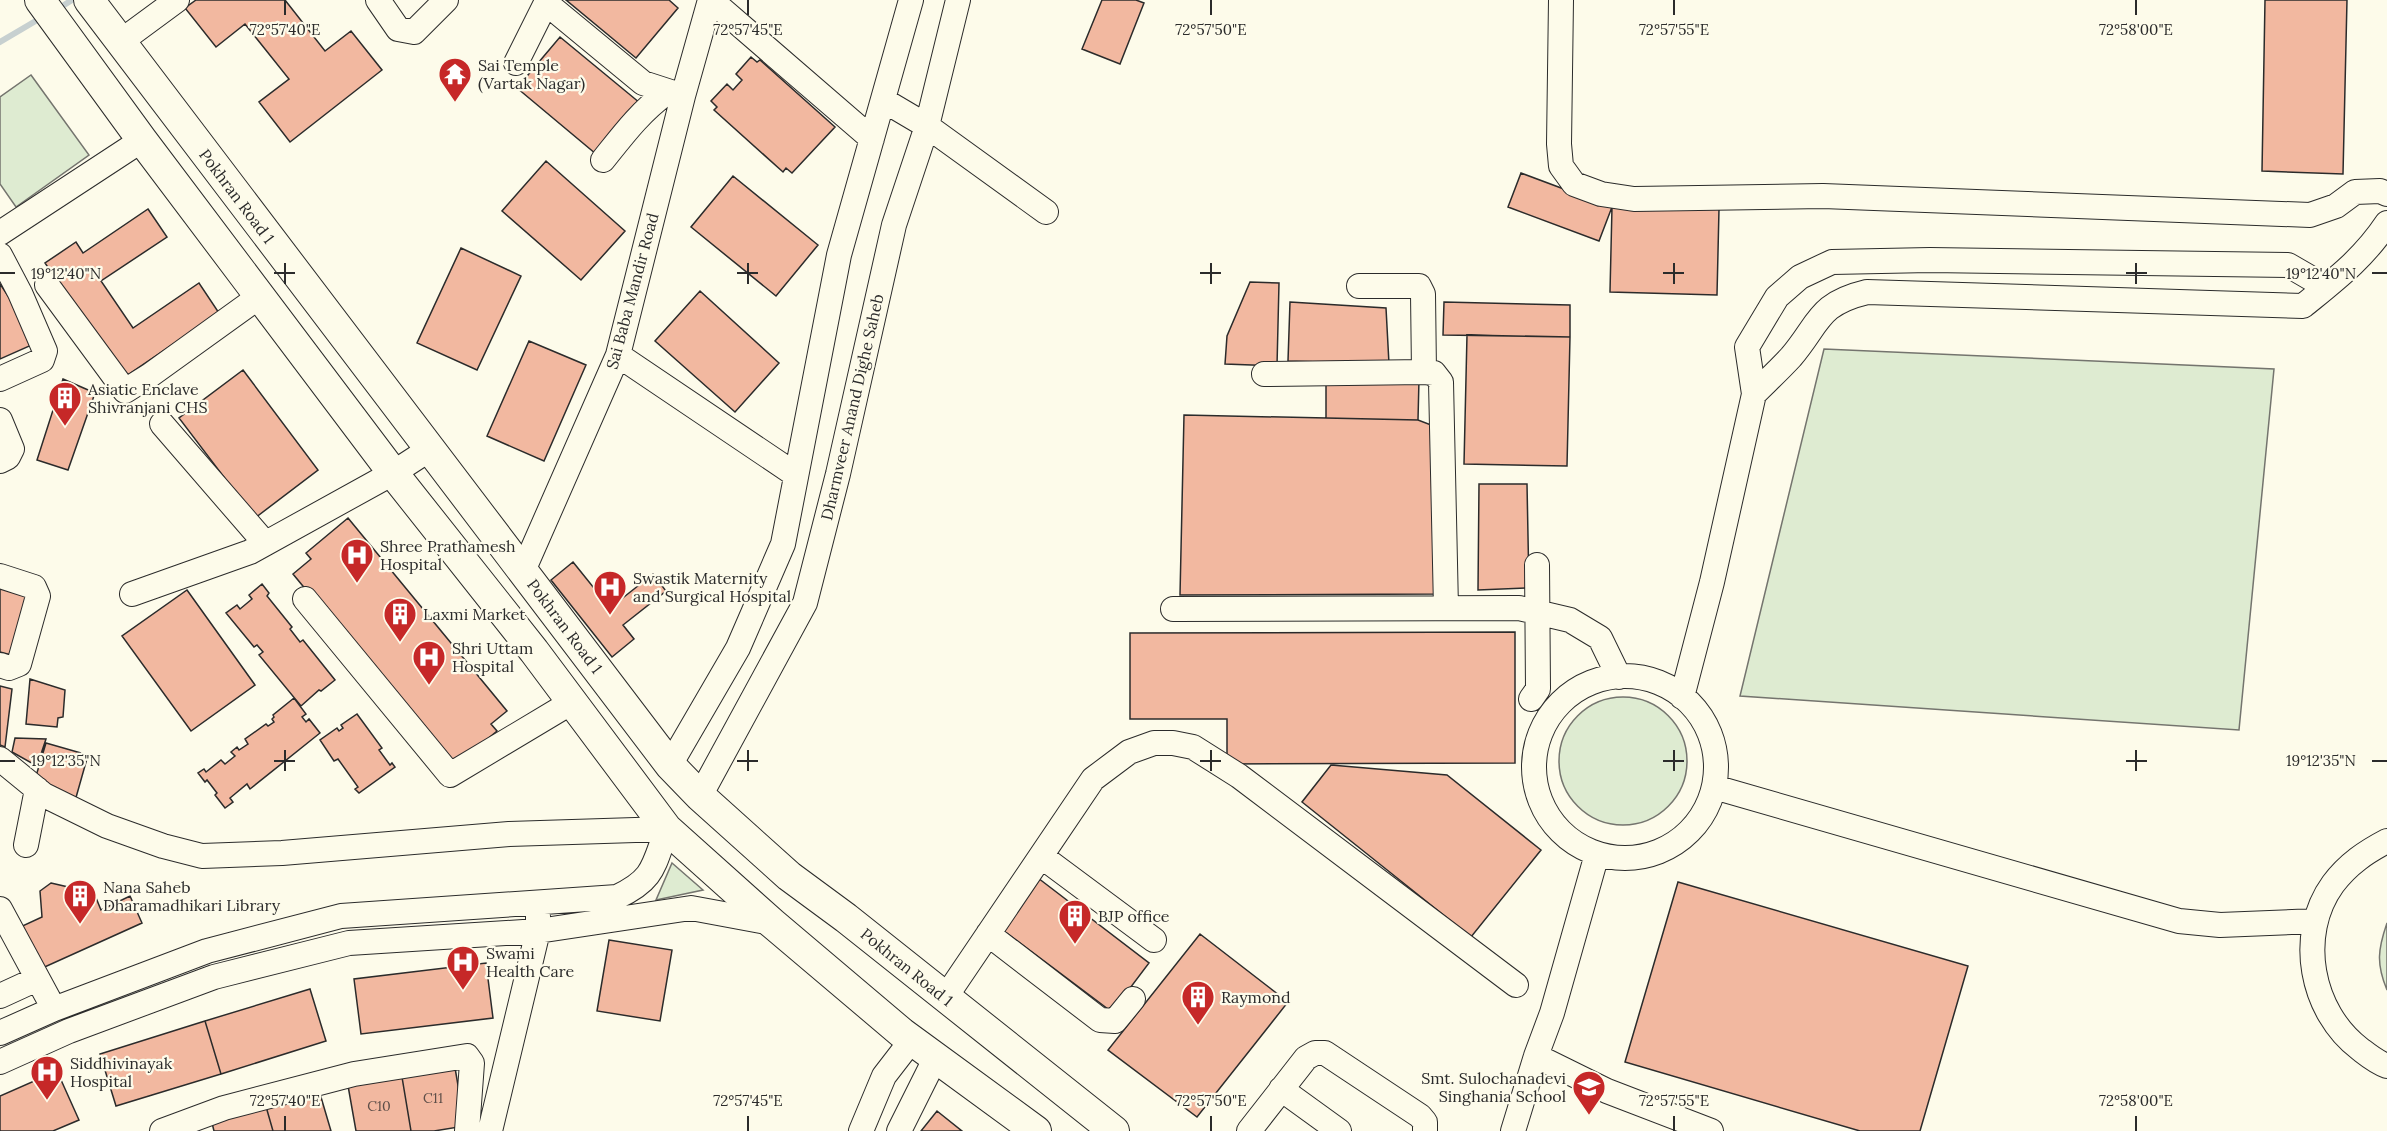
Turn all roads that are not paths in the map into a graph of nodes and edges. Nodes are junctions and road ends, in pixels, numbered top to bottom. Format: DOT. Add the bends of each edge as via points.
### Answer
graph roads {
  1 [pos="40,0"];
  2 [pos="89,0"];
  3 [pos="177,0"];
  4 [pos="378,0"];
  5 [pos="446,0"];
  6 [pos="710,0"];
  7 [pos="911,0"];
  8 [pos="958,0"];
  9 [pos="1561,0"];
  10 [pos="546,2"];
  11 [pos="120,42"];
  12 [pos="516,63"];
  13 [pos="674,94"];
  14 [pos="883,100"];
  15 [pos="927,126"];
  16 [pos="872,139"];
  17 [pos="142,140"];
  18 [pos="603,160"];
  19 [pos="2387,194"];
  20 [pos="1046,213"];
  21 [pos="2387,223"];
  22 [pos="0,233"];
  23 [pos="4,270"];
  24 [pos="47,285"];
  25 [pos="1359,286"];
  26 [pos="2326,287"];
  27 [pos="260,296"];
  28 [pos="618,355"];
  29 [pos="1424,372"];
  30 [pos="1264,374"];
  31 [pos="0,379"];
  32 [pos="1754,394"];
  33 [pos="0,420"];
  34 [pos="162,424"];
  35 [pos="430,449"];
  36 [pos="0,461"];
  37 [pos="393,473"];
  38 [pos="796,475"];
  39 [pos="265,543"];
  40 [pos="1537,565"];
  41 [pos="523,571"];
  42 [pos="0,576"];
  43 [pos="132,594"];
  44 [pos="305,599"];
  45 [pos="1446,608"];
  46 [pos="1173,609"];
  47 [pos="1538,612"];
  48 [pos="0,665"];
  49 [pos="1619,677"];
  50 [pos="1682,697"];
  51 [pos="1531,699"];
  52 [pos="572,702"];
  53 [pos="0,759"];
  54 [pos="670,765"];
  55 [pos="1714,787"];
  56 [pos="37,789"];
  57 [pos="700,796"];
  58 [pos="667,829"];
  59 [pos="2387,841"];
  60 [pos="26,845"];
  61 [pos="1597,854"];
  62 [pos="1041,856"];
  63 [pos="539,903"];
  64 [pos="0,909"];
  65 [pos="2316,921"];
  66 [pos="772,923"];
  67 [pos="538,931"];
  68 [pos="988,934"];
  69 [pos="1154,940"];
  70 [pos="37,979"];
  71 [pos="1516,985"];
  72 [pos="934,989"];
  73 [pos="0,996"];
  74 [pos="1133,999"];
  75 [pos="54,1009"];
  76 [pos="0,1034"];
  77 [pos="906,1037"];
  78 [pos="1536,1056"];
  79 [pos="935,1059"];
  80 [pos="0,1062"];
  81 [pos="2387,1066"];
  82 [pos="1281,1089"];
  83 [pos="1106,1128"];
  84 [pos="162,1131"];
  85 [pos="467,1131"];
  86 [pos="490,1131"];
  87 [pos="861,1131"];
  88 [pos="899,1131"];
  89 [pos="1036,1131"];
  90 [pos="1249,1131"];
  91 [pos="1340,1131"];
  92 [pos="1425,1131"];
  93 [pos="1513,1131"];
  94 [pos="1712,1131"];
  1 -- 17 [label="main road"];
  2 -- 11 [label="main road, Pokhran Road 1"];
  3 -- 11 [label="street"];
  4 -- 5 [label="street" via="399,29 414,32"];
  6 -- 13 [label="street, Sai Baba Mandir Road"];
  6 -- 16 [label="street"];
  7 -- 14 [label="street"];
  8 -- 15 [label="street, Dharmveer Anand Dighe Saheb"];
  9 -- 19 [label="street" via="1561,166 1574,184 1601,194 1634,199 1823,196 2310,215 2337,206 2355,192"];
  10 -- 12 [label="street"];
  10 -- 13 [label="street" via="643,83"];
  11 -- 35 [label="main road, Pokhran Road 1"];
  13 -- 18 [label="street" via="632,122"];
  13 -- 28 [label="street, Sai Baba Mandir Road"];
  14 -- 15 [label="street"];
  14 -- 16 [label="street"];
  15 -- 20 [label="street"];
  15 -- 57 [label="street, Dharmveer Anand Dighe Saheb" via="894,225 805,603"];
  16 -- 38 [label="street" via="839,255"];
  17 -- 22 [label="street"];
  17 -- 27 [label="main road"];
  21 -- 26 [label="street" via="2371,247"];
  23 -- 31 [label="street" via="20,293 45,355"];
  24 -- 27 [label="street" via="125,391"];
  25 -- 29 [label="street" via="1419,286 1423,294"];
  26 -- 32 [label="street" via="2303,306 1867,292 1846,297 1828,308 1792,355"];
  26 -- 32 [label="street" via="2288,265 1832,262 1800,277 1777,297 1747,347"];
  27 -- 37 [label="main road"];
  28 -- 38 [label="street"];
  28 -- 41 [label="street, Sai Baba Mandir Road"];
  29 -- 30 [label="street"];
  29 -- 45 [label="street" via="1434,373 1441,382"];
  32 -- 50 [label="street"];
  33 -- 36 [label="street" via="12,449"];
  34 -- 39 [label="street"];
  35 -- 37 [label="street"];
  35 -- 41 [label="main road, Pokhran Road 1"];
  37 -- 39 [label="street"];
  37 -- 52 [label="main road"];
  38 -- 54 [label="street" via="783,544 743,637"];
  39 -- 43 [label="street"];
  40 -- 47 [label="street"];
  41 -- 54 [label="main road, Pokhran Road 1"];
  42 -- 48 [label="street" via="34,587 38,596 19,664 9,668"];
  44 -- 52 [label="street" via="450,774"];
  45 -- 46 [label="street"];
  45 -- 47 [label="street" via="1519,608"];
  47 -- 49 [label="street" via="1570,620 1600,638"];
  47 -- 51 [label="street" via="1538,688"];
  49 -- 50 [label="street" via="1661,683"];
  49 -- 61 [label="street" via="1587,685 1559,704 1541,732 1534,765 1535,782 1546,813 1568,838"];
  50 -- 55 [label="street" via="1704,722 1711,737 1716,755"];
  52 -- 58 [label="main road"];
  53 -- 56 [label="street"];
  54 -- 57 [label="main road, Pokhran Road 1"];
  55 -- 61 [label="street" via="1701,818 1678,842 1647,856"];
  55 -- 65 [label="street" via="2179,921 2220,925"];
  56 -- 58 [label="street" via="106,826 202,856 509,834"];
  56 -- 60 [label="street"];
  57 -- 72 [label="main road, Pokhran Road 1" via="789,876"];
  58 -- 63 [label="street" via="648,878 636,888 617,897"];
  58 -- 66 [label="main road"];
  59 -- 65 [label="street" via="2361,855 2333,884"];
  61 -- 78 [label="street"];
  62 -- 68 [label="street"];
  62 -- 69 [label="street"];
  62 -- 71 [label="street" via="1093,779 1129,752 1154,743 1193,747 1239,776"];
  63 -- 67 [label="street"];
  63 -- 75 [label="street" via="342,916 207,951"];
  64 -- 70 [label="street"];
  65 -- 81 [label="street" via="2312,962 2322,1002 2344,1037 2377,1063"];
  66 -- 67 [label="street" via="691,908"];
  66 -- 77 [label="main road"];
  67 -- 80 [label="street" via="350,943 214,977 69,1031"];
  67 -- 86 [label="street"];
  68 -- 72 [label="street"];
  68 -- 74 [label="street" via="1100,1020 1115,1022"];
  70 -- 73 [label="street"];
  70 -- 75 [label="street"];
  72 -- 83 [label="main road, Pokhran Road 1"];
  75 -- 76 [label="street"];
  77 -- 79 [label="main road"];
  77 -- 87 [label="street" via="884,1076"];
  78 -- 93 [label="street"];
  78 -- 94 [label="street" via="1607,1091"];
  79 -- 88 [label="street"];
  79 -- 89 [label="main road"];
  82 -- 90 [label="street"];
  82 -- 91 [label="street"];
  82 -- 92 [label="street" via="1306,1058 1325,1053 1420,1116"];
  84 -- 85 [label="street" via="224,1108 354,1074 467,1056 472,1063"];
}
